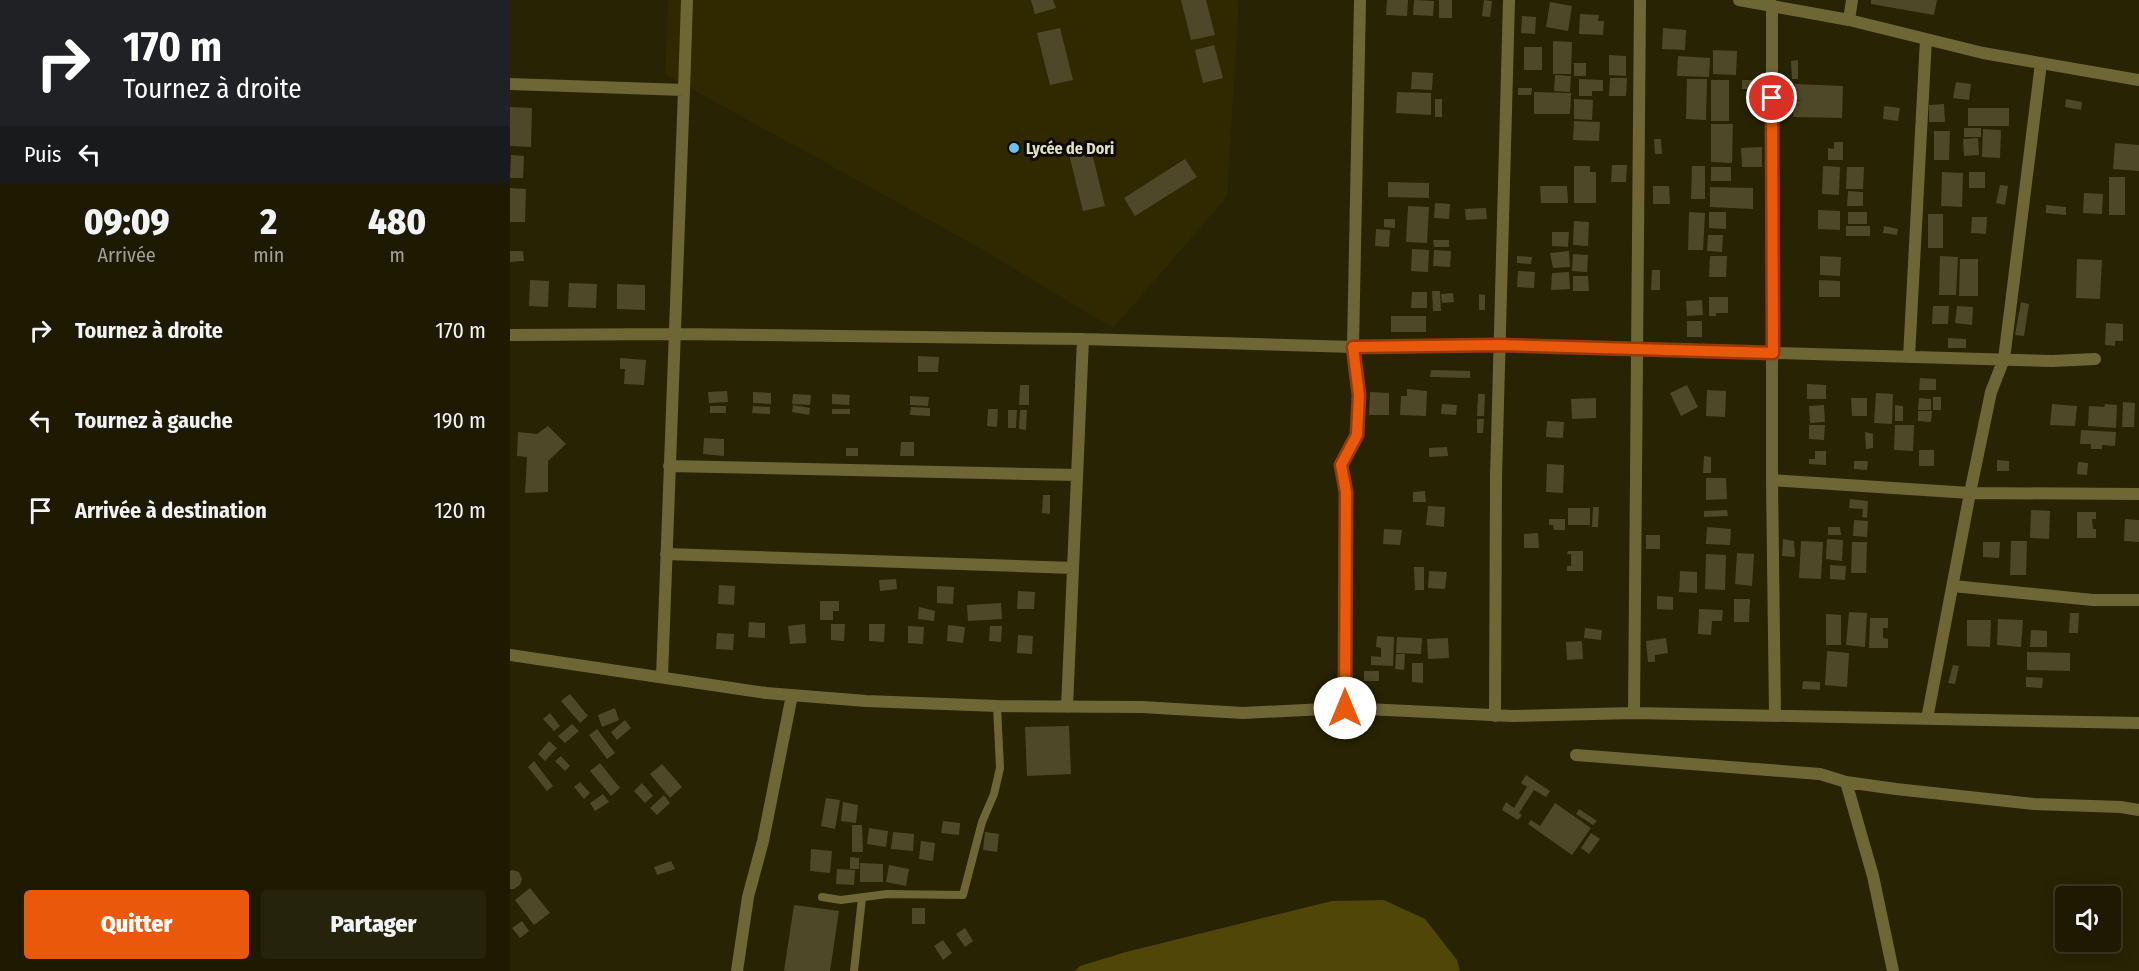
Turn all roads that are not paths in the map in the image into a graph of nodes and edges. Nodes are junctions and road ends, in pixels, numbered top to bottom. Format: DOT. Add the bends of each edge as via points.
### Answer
graph roads {
  1 [pos="687,0"];
  2 [pos="1360,0"];
  3 [pos="1509,0"];
  4 [pos="1640,0"];
  5 [pos="1738,0"];
  6 [pos="1852,0"];
  7 [pos="1772,5"];
  8 [pos="1849,20"];
  9 [pos="1926,39"];
  10 [pos="2041,63"];
  11 [pos="2139,80"];
  12 [pos="510,84"];
  13 [pos="684,90"];
  14 [pos="675,334"];
  15 [pos="510,335"];
  16 [pos="1083,339"];
  17 [pos="1499,345"];
  18 [pos="1353,347"];
  19 [pos="1637,349"];
  20 [pos="1773,353"];
  21 [pos="1909,357"];
  22 [pos="2004,359"];
  23 [pos="2095,359"];
  24 [pos="669,466"];
  25 [pos="1077,475"];
  26 [pos="1772,480"];
  27 [pos="1970,493"];
  28 [pos="2139,494"];
  29 [pos="666,554"];
  30 [pos="1073,568"];
  31 [pos="1953,586"];
  32 [pos="2139,600"];
  33 [pos="510,655"];
  34 [pos="662,677"];
  35 [pos="792,695"];
  36 [pos="998,706"];
  37 [pos="1067,707"];
  38 [pos="1345,708"];
  39 [pos="1634,712"];
  40 [pos="1496,716"];
  41 [pos="1775,716"];
  42 [pos="1927,719"];
  43 [pos="2139,723"];
  44 [pos="1576,755"];
  45 [pos="1846,782"];
  46 [pos="2139,810"];
  47 [pos="822,897"];
  48 [pos="862,898"];
  49 [pos="737,971"];
  50 [pos="854,971"];
  51 [pos="1893,971"];
  1 -- 13 [label="street"];
  2 -- 18 [label="street"];
  3 -- 17 [label="street"];
  4 -- 19 [label="street"];
  5 -- 7 [label="street"];
  6 -- 8 [label="street"];
  7 -- 8 [label="street"];
  7 -- 20 [label="street"];
  8 -- 9 [label="street"];
  9 -- 10 [label="street"];
  9 -- 21 [label="street"];
  10 -- 11 [label="street"];
  10 -- 22 [label="street"];
  12 -- 13 [label="street"];
  13 -- 14 [label="street"];
  14 -- 15 [label="street"];
  14 -- 16 [label="street"];
  14 -- 24 [label="street"];
  16 -- 18 [label="street"];
  16 -- 25 [label="street"];
  17 -- 18 [label="street"];
  17 -- 19 [label="street"];
  17 -- 40 [label="street"];
  18 -- 38 [label="street" via="1359,395 1357,435 1341,465 1346,492"];
  19 -- 20 [label="street"];
  19 -- 39 [label="street"];
  20 -- 21 [label="street"];
  20 -- 26 [label="street"];
  21 -- 22 [label="street"];
  22 -- 23 [label="street"];
  22 -- 27 [label="street" via="1991,392"];
  24 -- 25 [label="street"];
  24 -- 29 [label="street"];
  25 -- 30 [label="street"];
  26 -- 27 [label="street"];
  26 -- 41 [label="street"];
  27 -- 28 [label="street"];
  27 -- 31 [label="street"];
  29 -- 30 [label="street"];
  29 -- 34 [label="street"];
  30 -- 37 [label="street"];
  31 -- 32 [label="street" via="2093,600"];
  31 -- 42 [label="street"];
  33 -- 34 [label="street"];
  34 -- 35 [label="street"];
  35 -- 36 [label="street"];
  35 -- 49 [label="street" via="748,897"];
  36 -- 37 [label="street"];
  36 -- 48 [label="lane" via="1000,768 963,895 887,894"];
  37 -- 38 [label="street" via="1243,713"];
  38 -- 40 [label="street"];
  39 -- 40 [label="street"];
  39 -- 41 [label="street"];
  41 -- 42 [label="street"];
  42 -- 43 [label="street"];
  44 -- 45 [label="street" via="1820,774"];
  45 -- 46 [label="street" via="2034,804"];
  45 -- 51 [label="street" via="1873,876"];
  47 -- 48 [label="lane"];
  48 -- 50 [label="lane"];
}
